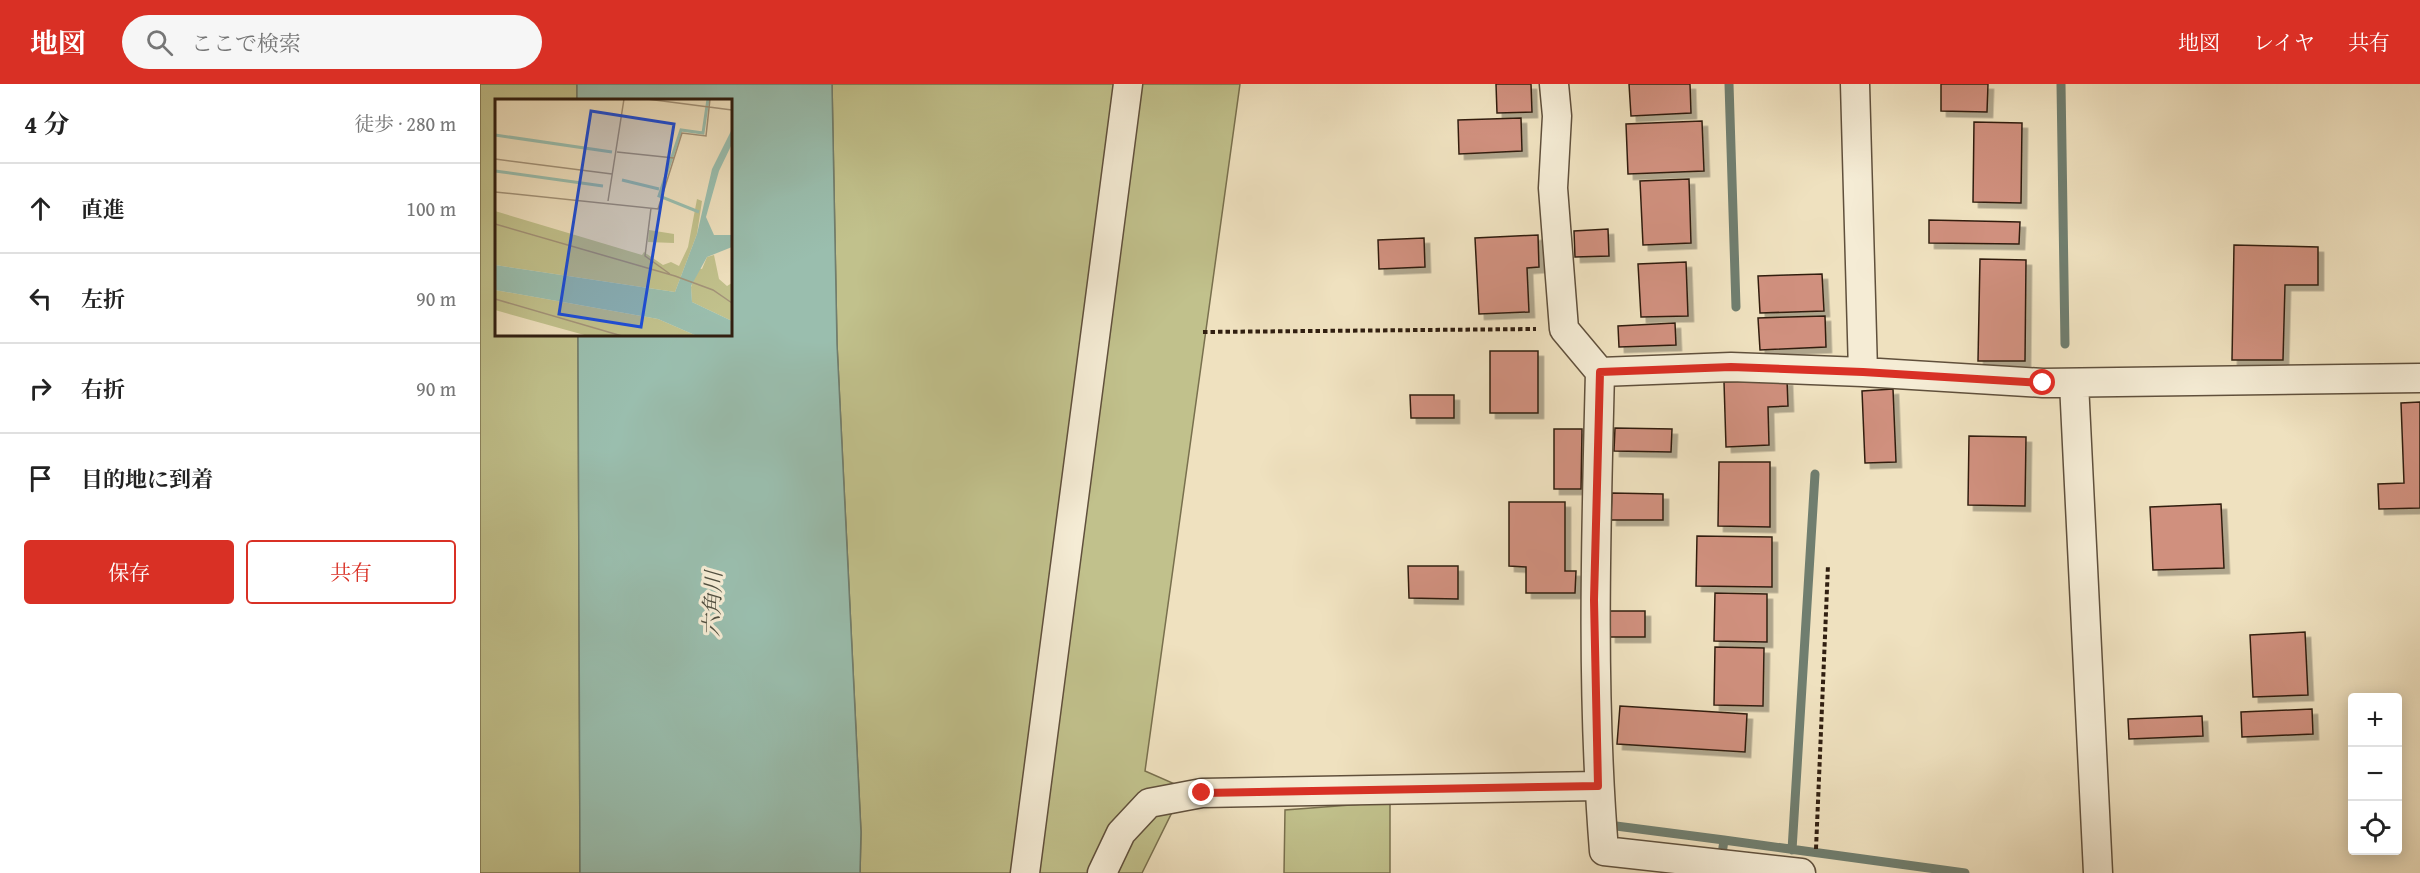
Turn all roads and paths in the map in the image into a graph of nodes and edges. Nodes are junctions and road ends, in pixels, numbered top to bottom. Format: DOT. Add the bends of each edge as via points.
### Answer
graph roads {
  1 [pos="1128,84"];
  2 [pos="1554,84"];
  3 [pos="1855,84"];
  4 [pos="1564,329"];
  5 [pos="1203,332"];
  6 [pos="1600,372"];
  7 [pos="1863,372"];
  8 [pos="2420,378"];
  9 [pos="2074,383"];
  10 [pos="1828,565"];
  11 [pos="1598,786"];
  12 [pos="1816,829"];
  13 [pos="1025,873"];
  14 [pos="1102,873"];
  15 [pos="1801,873"];
  16 [pos="2098,873"];
  1 -- 13 [label="street"];
  2 -- 4 [label="street" via="1557,116 1553,188"];
  3 -- 7 [label="street"];
  4 -- 5 [label="path"];
  4 -- 6 [label="street"];
  6 -- 7 [label="street" via="1731,367"];
  6 -- 11 [label="street" via="1594,600"];
  7 -- 9 [label="street"];
  8 -- 9 [label="street"];
  9 -- 16 [label="street"];
  10 -- 12 [label="path"];
  11 -- 14 [label="street" via="1202,793 1149,803 1121,833"];
  11 -- 15 [label="street" via="1604,851"];
}
